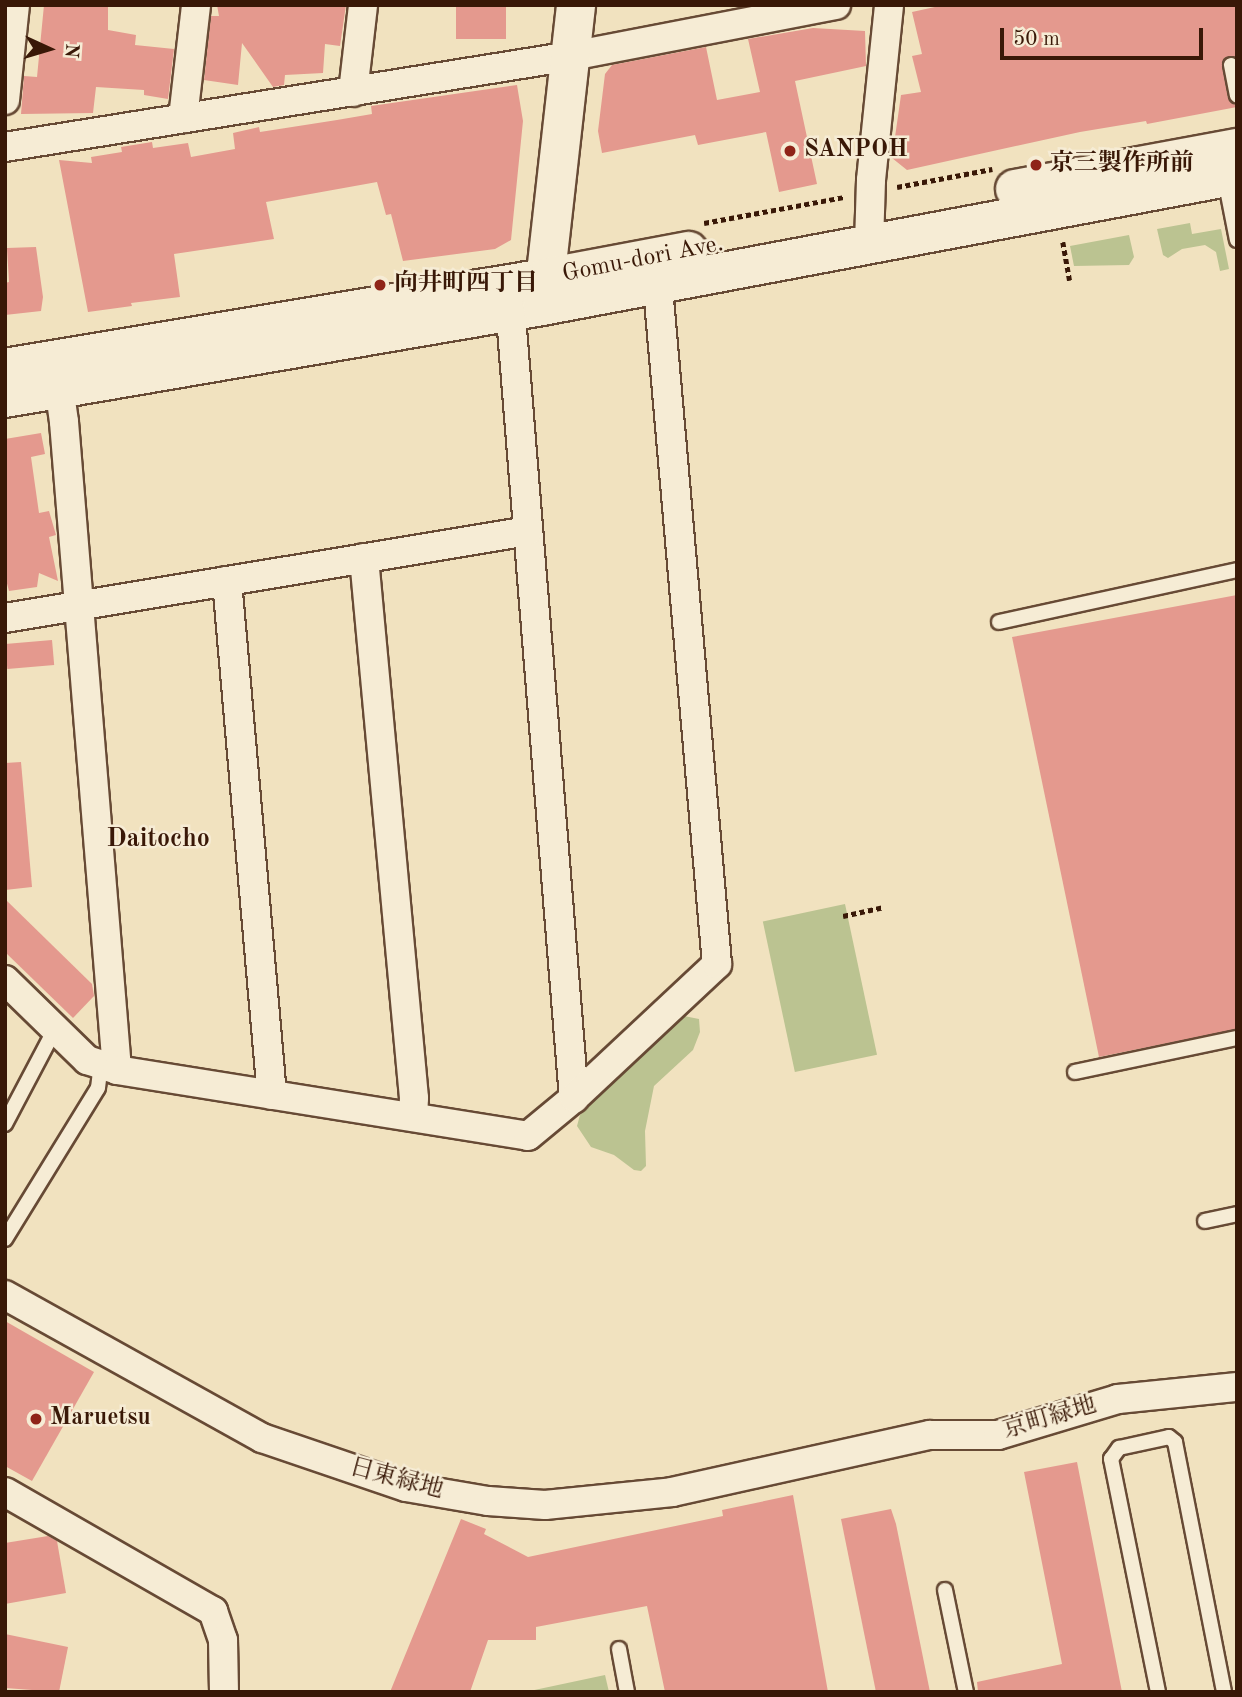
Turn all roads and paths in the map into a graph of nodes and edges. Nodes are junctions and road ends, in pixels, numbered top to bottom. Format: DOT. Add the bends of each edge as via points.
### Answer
graph roads {
  1 [pos="15,5"];
  2 [pos="196,5"];
  3 [pos="363,5"];
  4 [pos="576,5"];
  5 [pos="836,5"];
  6 [pos="889,5"];
  7 [pos="739,15"];
  8 [pos="571,56"];
  9 [pos="1231,65"];
  10 [pos="353,92"];
  11 [pos="1237,95"];
  12 [pos="5,100"];
  13 [pos="183,118"];
  14 [pos="5,147"];
  15 [pos="1233,167"];
  16 [pos="866,218"];
  17 [pos="692,226"];
  18 [pos="1237,240"];
  19 [pos="1063,242"];
  20 [pos="657,271"];
  21 [pos="1070,280"];
  22 [pos="527,295"];
  23 [pos="5,368"];
  24 [pos="57,375"];
  25 [pos="5,398"];
  26 [pos="528,531"];
  27 [pos="364,558"];
  28 [pos="1237,570"];
  29 [pos="227,581"];
  30 [pos="77,605"];
  31 [pos="5,618"];
  32 [pos="999,622"];
  33 [pos="884,907"];
  34 [pos="843,916"];
  35 [pos="5,980"];
  36 [pos="55,1029"];
  37 [pos="1237,1038"];
  38 [pos="109,1068"];
  39 [pos="1074,1072"];
  40 [pos="272,1095"];
  41 [pos="574,1098"];
  42 [pos="413,1117"];
  43 [pos="5,1124"];
  44 [pos="1237,1214"];
  45 [pos="1205,1221"];
  46 [pos="5,1239"];
  47 [pos="5,1294"];
  48 [pos="1237,1387"];
  49 [pos="823,1460"];
  50 [pos="5,1492"];
  51 [pos="944,1590"];
  52 [pos="619,1649"];
  53 [pos="224,1692"];
  54 [pos="627,1692"];
  55 [pos="967,1692"];
  56 [pos="1158,1692"];
  57 [pos="1224,1692"];
  1 -- 12 [label="street"];
  2 -- 13 [label="street"];
  3 -- 10 [label="street"];
  4 -- 8 [label="street"];
  5 -- 7 [label="street"];
  6 -- 16 [label="street"];
  7 -- 8 [label="street"];
  8 -- 10 [label="street"];
  8 -- 22 [label="street"];
  9 -- 11 [label="lane"];
  10 -- 13 [label="street"];
  13 -- 14 [label="street"];
  15 -- 16 [label="street, Gomu-dori Ave."];
  15 -- 18 [label="lane"];
  16 -- 17 [label="path"];
  16 -- 20 [label="street, Gomu-dori Ave."];
  19 -- 21 [label="path"];
  20 -- 22 [label="street, Gomu-dori Ave."];
  20 -- 41 [label="street" via="717,964"];
  22 -- 24 [label="street, Gomu-dori Ave."];
  22 -- 26 [label="street"];
  23 -- 24 [label="street, Gomu-dori Ave."];
  24 -- 25 [label="street, Gomu-dori Ave."];
  24 -- 30 [label="street"];
  26 -- 27 [label="street"];
  26 -- 41 [label="street"];
  27 -- 29 [label="street"];
  27 -- 42 [label="street"];
  28 -- 32 [label="lane"];
  29 -- 30 [label="street"];
  29 -- 40 [label="street"];
  30 -- 31 [label="street"];
  30 -- 38 [label="street"];
  33 -- 34 [label="path"];
  35 -- 36 [label="street"];
  36 -- 38 [label="street" via="88,1059"];
  36 -- 43 [label="lane"];
  37 -- 39 [label="lane"];
  38 -- 40 [label="street"];
  38 -- 46 [label="lane"];
  40 -- 42 [label="street"];
  41 -- 42 [label="street" via="528,1136"];
  44 -- 45 [label="lane"];
  47 -- 49 [label="street, 日東緑地" via="262,1438 406,1487 545,1505 672,1492"];
  48 -- 49 [label="street, 京町緑地" via="1118,1399 998,1436 930,1435"];
  50 -- 53 [label="street" via="213,1611 223,1640"];
  51 -- 55 [label="lane"];
  52 -- 54 [label="lane"];
  56 -- 57 [label="lane" via="1111,1459 1119,1448 1169,1437 1175,1442"];
}
